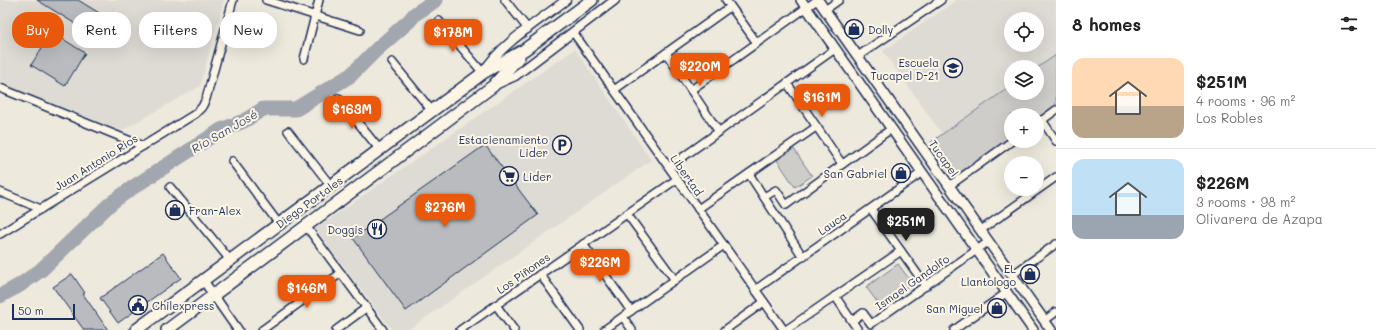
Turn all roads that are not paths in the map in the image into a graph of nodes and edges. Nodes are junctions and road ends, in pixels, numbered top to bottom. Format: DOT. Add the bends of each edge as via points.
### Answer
graph roads {
  1 [pos="233,0"];
  2 [pos="266,0"];
  3 [pos="319,0"];
  4 [pos="505,0"];
  5 [pos="566,0"];
  6 [pos="592,0"];
  7 [pos="615,0"];
  8 [pos="726,0"];
  9 [pos="801,0"];
  10 [pos="818,0"];
  11 [pos="839,0"];
  12 [pos="942,0"];
  13 [pos="730,7"];
  14 [pos="806,8"];
  15 [pos="825,10"];
  16 [pos="315,15"];
  17 [pos="439,21"];
  18 [pos="528,29"];
  19 [pos="360,30"];
  20 [pos="573,32"];
  21 [pos="757,43"];
  22 [pos="835,49"];
  23 [pos="524,50"];
  24 [pos="666,53"];
  25 [pos="858,56"];
  26 [pos="304,59"];
  27 [pos="392,62"];
  28 [pos="483,73"];
  29 [pos="786,83"];
  30 [pos="493,86"];
  31 [pos="0,88"];
  32 [pos="614,90"];
  33 [pos="691,90"];
  34 [pos="338,98"];
  35 [pos="1056,110"];
  36 [pos="432,111"];
  37 [pos="1044,118"];
  38 [pos="816,127"];
  39 [pos="1044,128"];
  40 [pos="891,129"];
  41 [pos="288,131"];
  42 [pos="719,132"];
  43 [pos="1056,141"];
  44 [pos="143,146"];
  45 [pos="1004,147"];
  46 [pos="380,150"];
  47 [pos="232,161"];
  48 [pos="842,164"];
  49 [pos="669,167"];
  50 [pos="921,173"];
  51 [pos="749,174"];
  52 [pos="1056,176"];
  53 [pos="677,179"];
  54 [pos="331,186"];
  55 [pos="949,186"];
  56 [pos="170,187"];
  57 [pos="0,192"];
  58 [pos="317,196"];
  59 [pos="764,197"];
  60 [pos="41,209"];
  61 [pos="698,209"];
  62 [pos="871,209"];
  63 [pos="328,210"];
  64 [pos="627,214"];
  65 [pos="279,224"];
  66 [pos="306,226"];
  67 [pos="980,230"];
  68 [pos="0,234"];
  69 [pos="988,242"];
  70 [pos="583,244"];
  71 [pos="1056,244"];
  72 [pos="724,245"];
  73 [pos="976,250"];
  74 [pos="901,251"];
  75 [pos="803,257"];
  76 [pos="230,260"];
  77 [pos="341,273"];
  78 [pos="540,274"];
  79 [pos="1012,275"];
  80 [pos="203,280"];
  81 [pos="675,280"];
  82 [pos="926,286"];
  83 [pos="755,290"];
  84 [pos="1006,293"];
  85 [pos="214,295"];
  86 [pos="835,296"];
  87 [pos="764,302"];
  88 [pos="496,305"];
  89 [pos="366,308"];
  90 [pos="631,311"];
  91 [pos="1056,312"];
  92 [pos="623,316"];
  93 [pos="852,321"];
  94 [pos="1044,321"];
  95 [pos="136,330"];
  96 [pos="167,330"];
  97 [pos="238,330"];
  98 [pos="262,330"];
  99 [pos="336,330"];
  100 [pos="383,330"];
  101 [pos="460,330"];
  102 [pos="514,330"];
  103 [pos="580,330"];
  104 [pos="604,330"];
  105 [pos="632,330"];
  106 [pos="725,330"];
  107 [pos="785,330"];
  108 [pos="858,330"];
  109 [pos="956,330"];
  110 [pos="1032,330"];
  111 [pos="1051,330"];
  1 -- 44 [label="street, Juan Antonio Ríos" via="202,107"];
  2 -- 16 [label="street"];
  3 -- 16 [label="street"];
  4 -- 18 [label="street"];
  5 -- 18 [label="street, Diego Portales"];
  6 -- 23 [label="main road, Diego Portales"];
  7 -- 20 [label="street, Diego Portales"];
  8 -- 13 [label="street"];
  9 -- 14 [label="main road"];
  10 -- 14 [label="street"];
  10 -- 15 [label="main road, Tucapel"];
  11 -- 15 [label="street"];
  12 -- 25 [label="street"];
  13 -- 21 [label="street"];
  13 -- 24 [label="street"];
  14 -- 21 [label="street"];
  14 -- 22 [label="main road"];
  15 -- 25 [label="main road, Tucapel"];
  16 -- 19 [label="street"];
  16 -- 26 [label="street"];
  17 -- 28 [label="street"];
  18 -- 28 [label="street, Diego Portales" via="495,56"];
  20 -- 30 [label="street, Diego Portales" via="515,76"];
  20 -- 32 [label="street, Libertad"];
  21 -- 33 [label="street"];
  22 -- 29 [label="street"];
  22 -- 40 [label="main road"];
  23 -- 28 [label="main road, Diego Portales"];
  23 -- 30 [label="main road, Diego Portales"];
  24 -- 32 [label="street"];
  24 -- 33 [label="street"];
  25 -- 55 [label="main road, Tucapel"];
  27 -- 36 [label="street"];
  28 -- 36 [label="main road, Diego Portales"];
  29 -- 38 [label="street"];
  29 -- 42 [label="street"];
  30 -- 63 [label="main road, Diego Portales"];
  31 -- 44 [label="street"];
  32 -- 49 [label="street, Libertad"];
  33 -- 42 [label="street"];
  34 -- 46 [label="street"];
  35 -- 37 [label="street"];
  36 -- 46 [label="main road, Diego Portales"];
  38 -- 48 [label="street"];
  38 -- 51 [label="street"];
  39 -- 43 [label="street"];
  40 -- 48 [label="street"];
  40 -- 50 [label="main road"];
  41 -- 54 [label="street"];
  42 -- 49 [label="street"];
  44 -- 60 [label="street, Juan Antonio Ríos"];
  45 -- 55 [label="street"];
  46 -- 54 [label="main road, Diego Portales"];
  47 -- 65 [label="street"];
  48 -- 59 [label="street" via="786,205 776,190"];
  49 -- 53 [label="street, Libertad"];
  50 -- 62 [label="street, Lauca"];
  50 -- 73 [label="main road"];
  51 -- 59 [label="street"];
  51 -- 61 [label="street"];
  52 -- 67 [label="street"];
  53 -- 61 [label="street, Libertad"];
  53 -- 64 [label="street, Los Piñones"];
  54 -- 58 [label="main road, Diego Portales"];
  55 -- 67 [label="main road, Tucapel"];
  56 -- 76 [label="street"];
  57 -- 60 [label="street"];
  58 -- 63 [label="main road"];
  58 -- 65 [label="main road, Diego Portales"];
  59 -- 75 [label="street"];
  60 -- 68 [label="street, Juan Antonio Ríos"];
  61 -- 72 [label="street, Libertad"];
  62 -- 74 [label="street"];
  62 -- 75 [label="street, Lauca"];
  63 -- 66 [label="main road, Diego Portales"];
  64 -- 70 [label="street, Los Piñones"];
  64 -- 81 [label="street"];
  65 -- 76 [label="main road, Diego Portales"];
  66 -- 77 [label="street"];
  66 -- 85 [label="main road, Diego Portales"];
  67 -- 69 [label="main road, Tucapel"];
  69 -- 73 [label="street, Ismael Gandolfo"];
  69 -- 79 [label="main road, Tucapel"];
  70 -- 78 [label="street, Los Piñones"];
  70 -- 90 [label="street"];
  71 -- 79 [label="street"];
  72 -- 81 [label="street"];
  72 -- 83 [label="street, Libertad"];
  73 -- 82 [label="street, Ismael Gandolfo"];
  73 -- 84 [label="main road"];
  74 -- 82 [label="street"];
  74 -- 86 [label="street"];
  75 -- 83 [label="street, Lauca"];
  76 -- 80 [label="main road, Diego Portales"];
  77 -- 89 [label="street"];
  77 -- 98 [label="street"];
  78 -- 88 [label="street, Los Piñones"];
  78 -- 103 [label="street"];
  79 -- 94 [label="main road, Tucapel"];
  80 -- 85 [label="street"];
  80 -- 95 [label="main road, Diego Portales"];
  81 -- 90 [label="street"];
  82 -- 93 [label="street, Ismael Gandolfo" via="872,324 863,313"];
  83 -- 87 [label="street, Libertad"];
  84 -- 109 [label="street"];
  84 -- 110 [label="main road"];
  85 -- 96 [label="main road, Diego Portales"];
  85 -- 97 [label="street"];
  86 -- 93 [label="street"];
  86 -- 107 [label="street"];
  87 -- 106 [label="street"];
  87 -- 107 [label="street, Libertad"];
  88 -- 101 [label="street, Los Piñones"];
  88 -- 102 [label="street"];
  89 -- 99 [label="street"];
  89 -- 100 [label="street"];
  90 -- 92 [label="street"];
  91 -- 94 [label="street"];
  92 -- 104 [label="street"];
  92 -- 105 [label="street"];
  93 -- 108 [label="street"];
  94 -- 111 [label="main road, Tucapel"];
}
